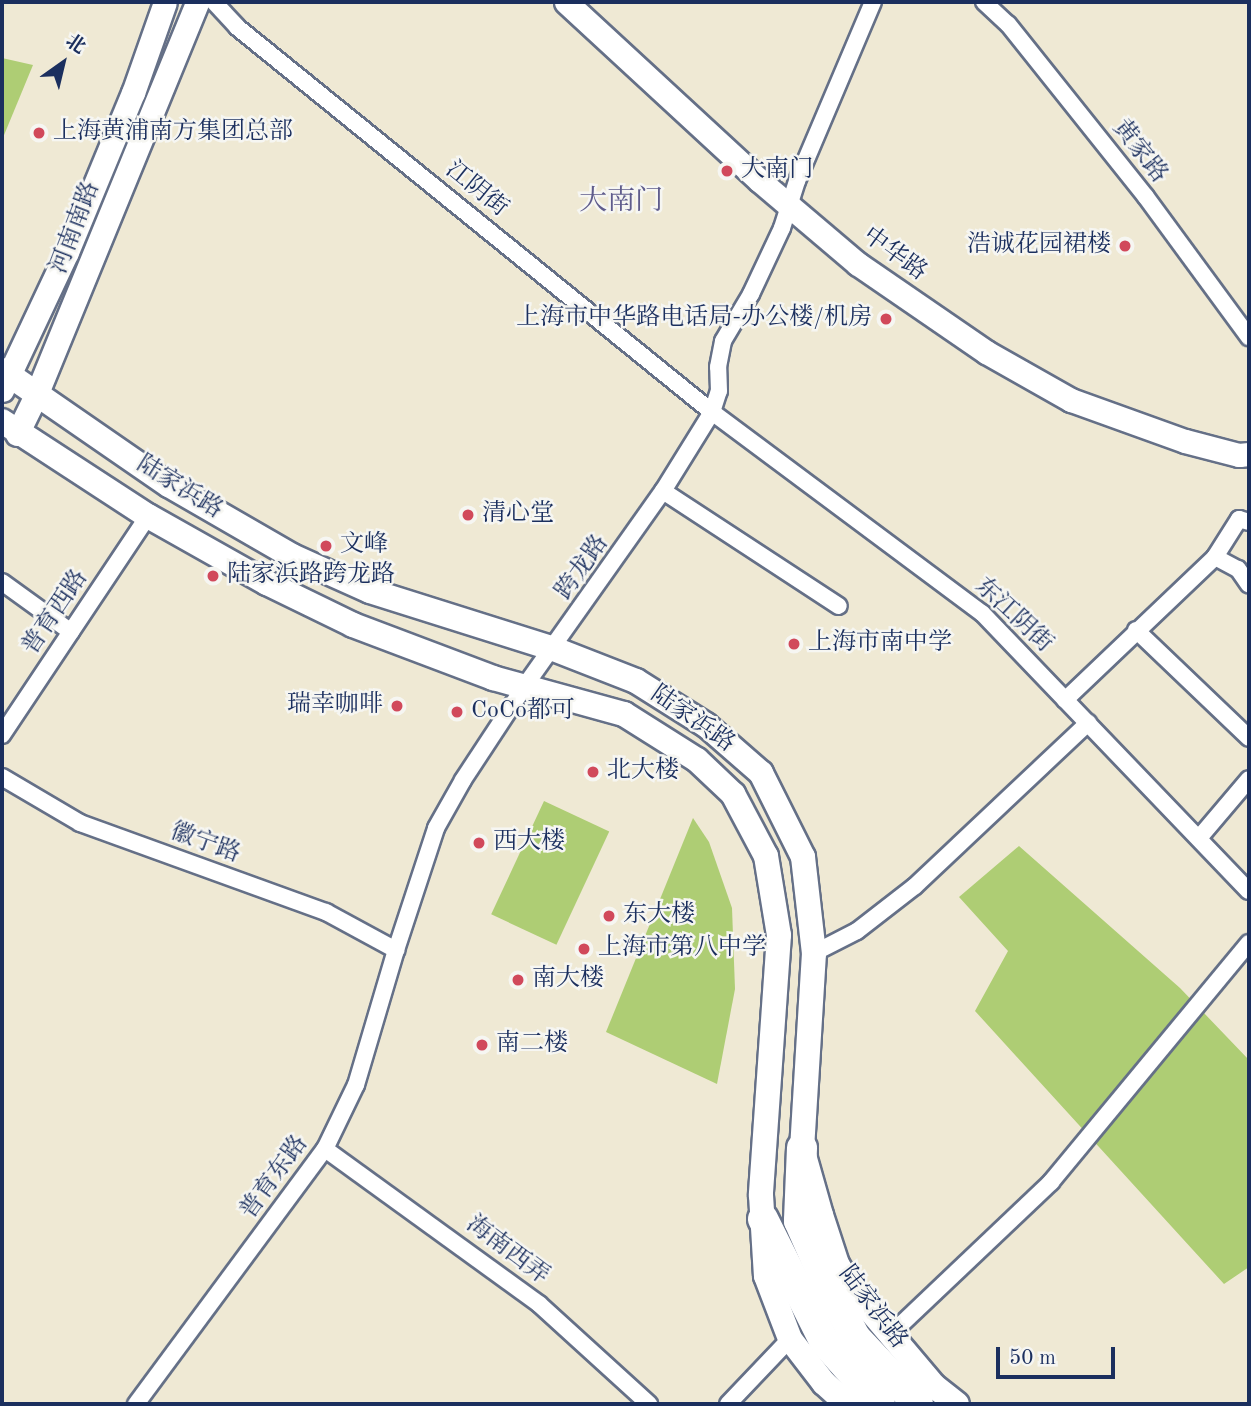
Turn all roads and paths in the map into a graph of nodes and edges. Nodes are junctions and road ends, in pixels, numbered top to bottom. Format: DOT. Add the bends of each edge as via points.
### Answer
graph roads {
  1 [pos="165,2"];
  2 [pos="197,2"];
  3 [pos="214,2"];
  4 [pos="566,2"];
  5 [pos="873,2"];
  6 [pos="984,2"];
  7 [pos="789,205"];
  8 [pos="1249,337"];
  9 [pos="4,378"];
  10 [pos="37,393"];
  11 [pos="712,412"];
  12 [pos="10,427"];
  13 [pos="1249,454"];
  14 [pos="663,491"];
  15 [pos="148,516"];
  16 [pos="1249,522"];
  17 [pos="1214,557"];
  18 [pos="2,582"];
  19 [pos="1249,585"];
  20 [pos="839,606"];
  21 [pos="1136,630"];
  22 [pos="71,632"];
  23 [pos="554,649"];
  24 [pos="524,687"];
  25 [pos="1065,700"];
  26 [pos="1088,723"];
  27 [pos="2,735"];
  28 [pos="1249,738"];
  29 [pos="2,777"];
  30 [pos="1249,779"];
  31 [pos="1199,838"];
  32 [pos="1249,891"];
  33 [pos="1249,943"];
  34 [pos="396,950"];
  35 [pos="814,953"];
  36 [pos="802,1148"];
  37 [pos="325,1149"];
  38 [pos="763,1219"];
  39 [pos="891,1334"];
  40 [pos="790,1339"];
  41 [pos="136,1404"];
  42 [pos="649,1404"];
  43 [pos="728,1404"];
  44 [pos="847,1404"];
  45 [pos="880,1404"];
  46 [pos="918,1404"];
  47 [pos="957,1404"];
  1 -- 9 [label="main road, 河南南路" via="67,252"];
  2 -- 10 [label="main road, 河南南路"];
  3 -- 11 [label="street, 江阴街" via="237,27"];
  4 -- 7 [label="main road, 中华路"];
  5 -- 7 [label="street, 跨龙路"];
  6 -- 8 [label="street, 黄家路" via="1008,24 1146,197"];
  7 -- 11 [label="street, 跨龙路" via="751,294 723,341 719,391"];
  7 -- 13 [label="main road, 中华路" via="858,264 986,352 1071,400 1185,441"];
  9 -- 10 [label="main road, 陆家浜路"];
  10 -- 12 [label="main road, 河南南路"];
  10 -- 23 [label="main road, 陆家浜路" via="169,485 292,556 370,591"];
  11 -- 14 [label="street, 跨龙路"];
  11 -- 25 [label="street, 东江阴街" via="982,613"];
  12 -- 15 [label="main road, 陆家浜路"];
  14 -- 20 [label="street"];
  14 -- 23 [label="street, 跨龙路"];
  15 -- 22 [label="street, 普育西路"];
  15 -- 24 [label="main road, 陆家浜路" via="352,625"];
  16 -- 17 [label="street" via="1239,519"];
  17 -- 19 [label="street" via="1238,569"];
  17 -- 21 [label="street"];
  18 -- 22 [label="street"];
  21 -- 25 [label="street"];
  21 -- 28 [label="street"];
  22 -- 27 [label="street, 普育西路"];
  23 -- 24 [label="street, 跨龙路"];
  23 -- 35 [label="main road, 陆家浜路" via="636,681 706,725 761,773 803,857"];
  24 -- 34 [label="street, 跨龙路" via="436,828"];
  24 -- 38 [label="main road, 陆家浜路" via="625,713 697,760 733,794 766,856 779,935"];
  25 -- 26 [label="street, 东江阴街"];
  26 -- 31 [label="street, 东江阴街"];
  26 -- 35 [label="street" via="915,887 857,931"];
  29 -- 34 [label="street, 徽宁路" via="80,823 326,912"];
  30 -- 31 [label="street"];
  31 -- 32 [label="street, 东江阴街"];
  33 -- 39 [label="street" via="1051,1182"];
  34 -- 37 [label="street, 普育东路" via="356,1086"];
  35 -- 36 [label="main road, 陆家浜路"];
  36 -- 39 [label="main road, 陆家浜路" via="837,1265"];
  36 -- 46 [label="highway" via="799,1221 855,1337"];
  37 -- 41 [label="street, 普育东路"];
  37 -- 42 [label="street, 海南西弄" via="539,1304"];
  38 -- 40 [label="main road, 陆家浜路" via="766,1276"];
  38 -- 45 [label="highway" via="824,1341"];
  39 -- 47 [label="main road, 陆家浜路" via="934,1386"];
  40 -- 43 [label="street"];
  40 -- 44 [label="main road, 陆家浜路"];
}
